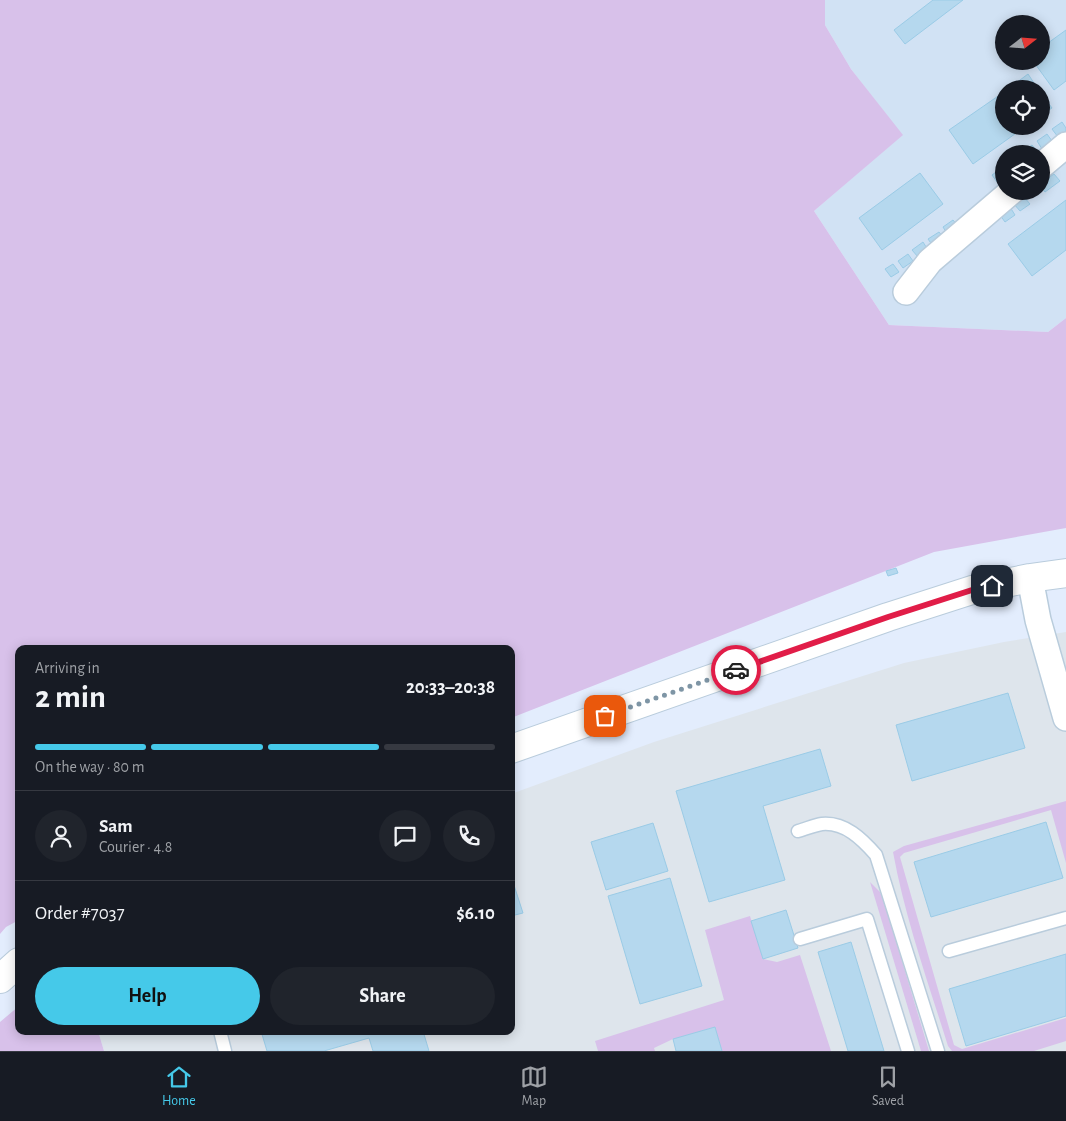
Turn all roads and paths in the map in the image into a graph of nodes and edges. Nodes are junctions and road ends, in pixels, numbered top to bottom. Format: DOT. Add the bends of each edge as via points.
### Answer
graph roads {
  1 [pos="1066,145"];
  2 [pos="1050,158"];
  3 [pos="1001,200"];
  4 [pos="906,292"];
  5 [pos="1066,573"];
  6 [pos="1030,578"];
  7 [pos="1066,718"];
  8 [pos="515,748"];
  9 [pos="798,830"];
  10 [pos="1066,918"];
  11 [pos="800,939"];
  12 [pos="949,951"];
  13 [pos="15,966"];
  14 [pos="0,979"];
  15 [pos="221,1035"];
  16 [pos="225,1051"];
  17 [pos="908,1051"];
  18 [pos="938,1051"];
  1 -- 2 [label="street"];
  3 -- 4 [label="street" via="930,261"];
  5 -- 6 [label="street"];
  6 -- 7 [label="street" via="1038,620"];
  6 -- 8 [label="street" via="972,590 888,617"];
  9 -- 18 [label="lane" via="822,824 834,825 849,830 876,855"];
  10 -- 12 [label="lane"];
  11 -- 17 [label="lane" via="867,919"];
  13 -- 14 [label="street"];
  15 -- 16 [label="lane"];
}
